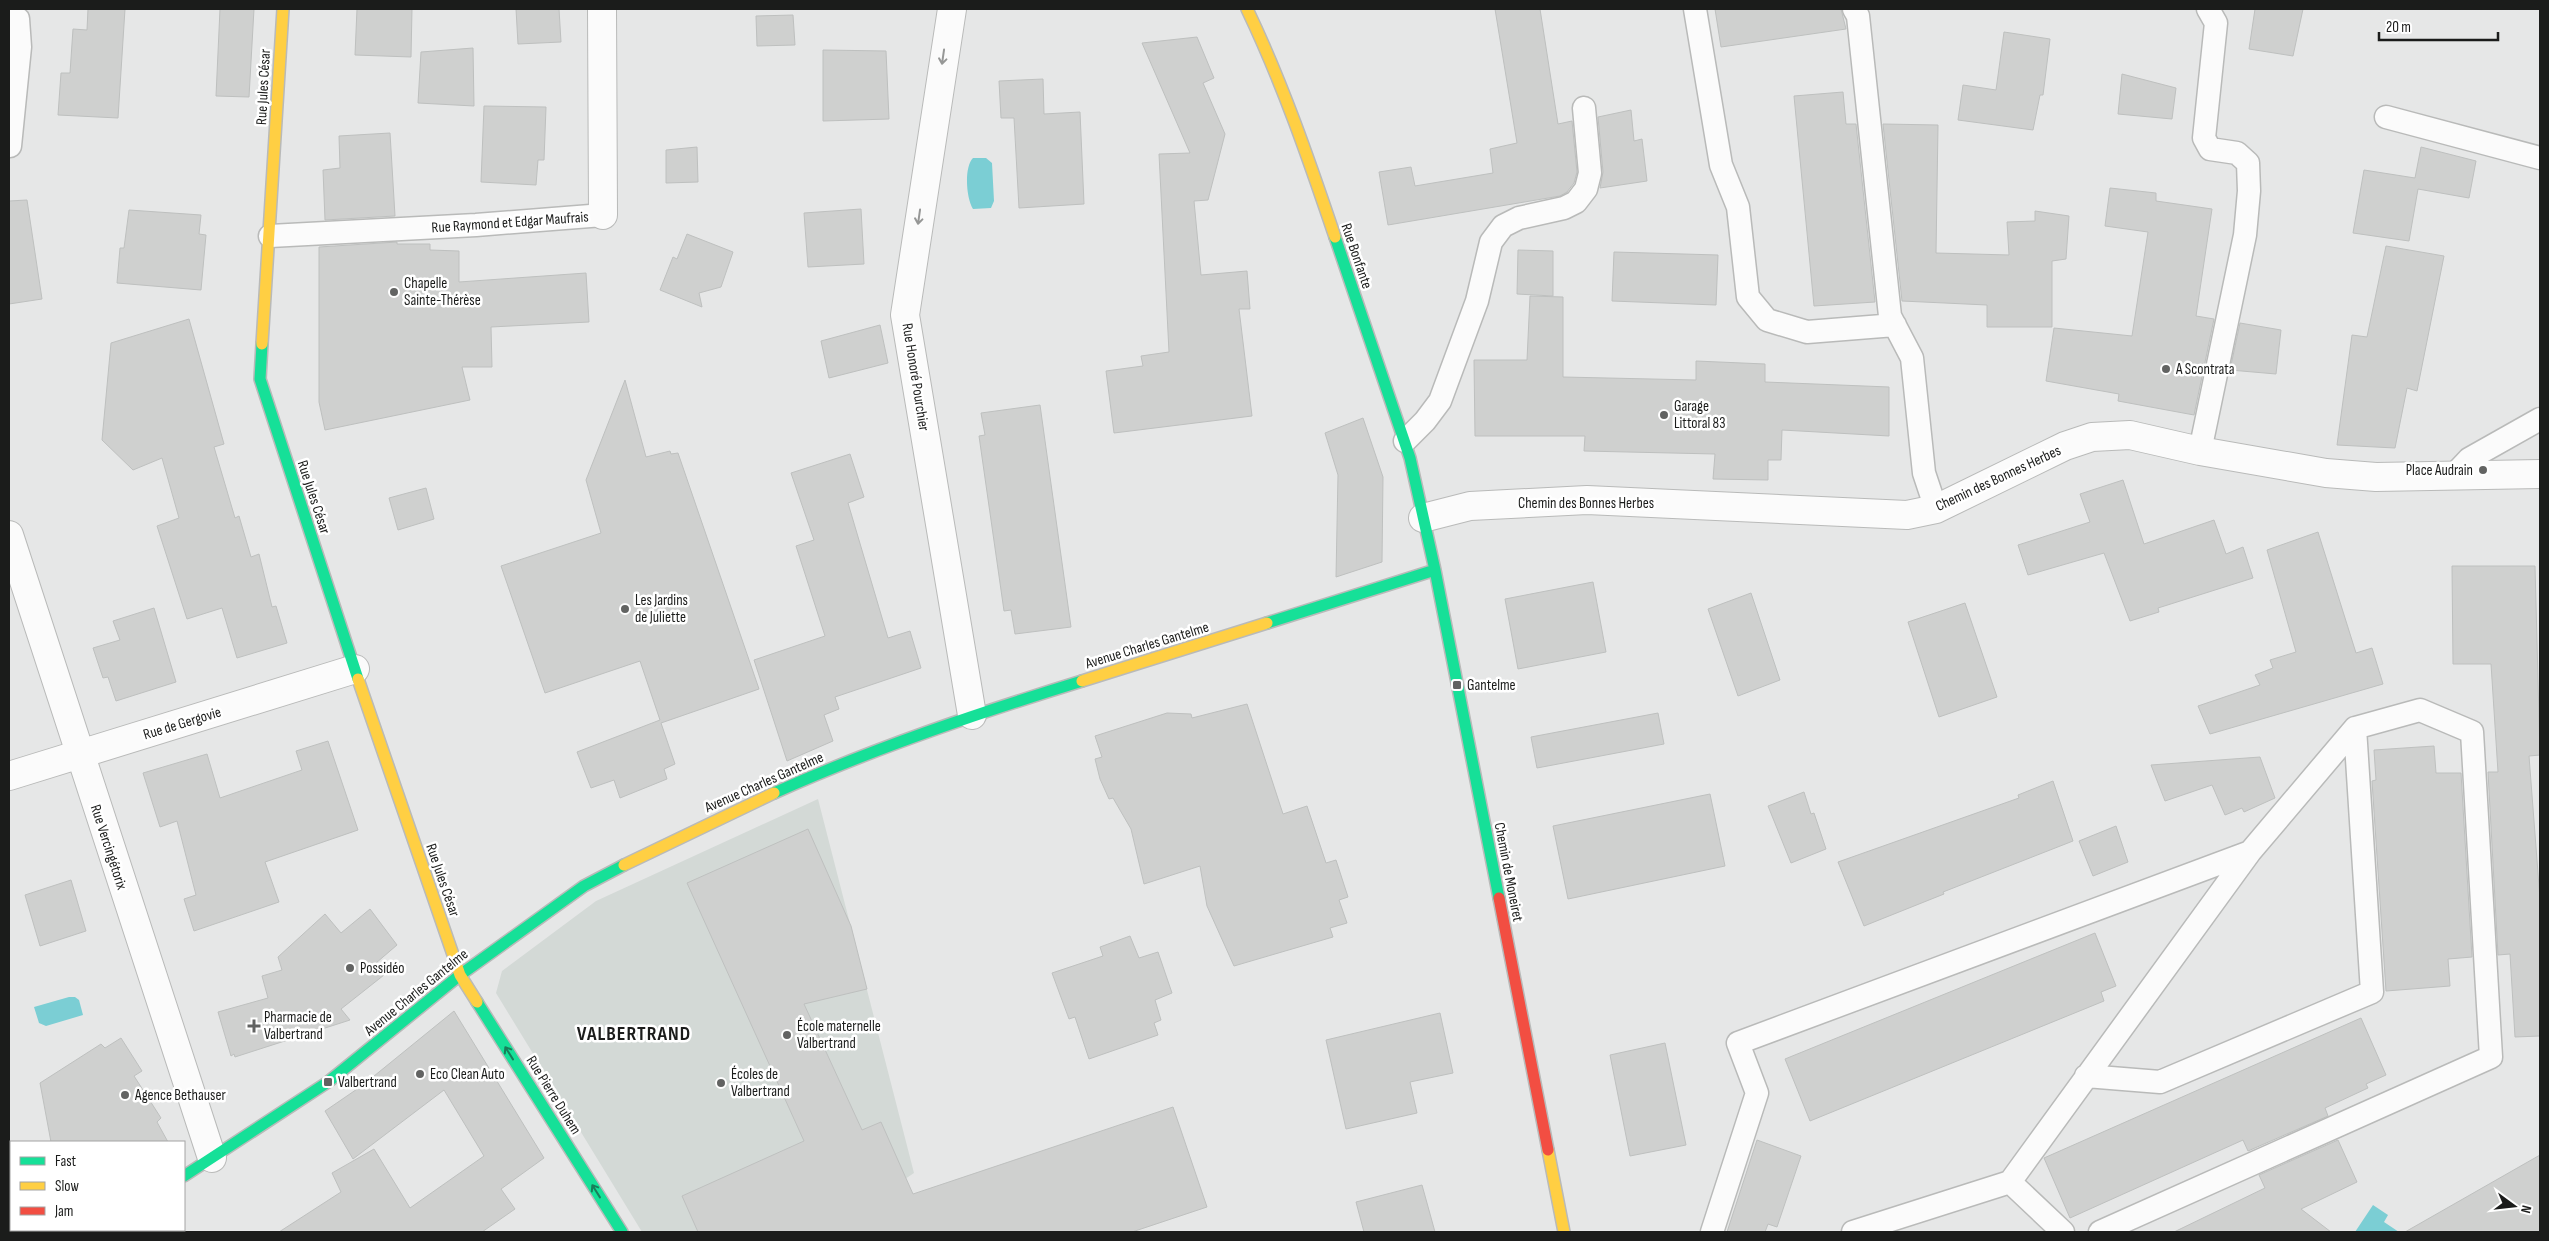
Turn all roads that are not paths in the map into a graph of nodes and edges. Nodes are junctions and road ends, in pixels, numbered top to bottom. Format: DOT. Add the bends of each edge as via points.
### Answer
graph roads {
  1 [pos="282,9"];
  2 [pos="602,9"];
  3 [pos="952,9"];
  4 [pos="1247,9"];
  5 [pos="1695,9"];
  6 [pos="1854,9"];
  7 [pos="2208,9"];
  8 [pos="9,15"];
  9 [pos="1584,108"];
  10 [pos="2386,117"];
  11 [pos="10,146"];
  12 [pos="2540,158"];
  13 [pos="603,215"];
  14 [pos="270,236"];
  15 [pos="1895,325"];
  16 [pos="2540,419"];
  17 [pos="1405,441"];
  18 [pos="2200,452"];
  19 [pos="2540,474"];
  20 [pos="2453,476"];
  21 [pos="1936,509"];
  22 [pos="1423,518"];
  23 [pos="9,535"];
  24 [pos="1435,570"];
  25 [pos="355,669"];
  26 [pos="972,715"];
  27 [pos="2355,728"];
  28 [pos="79,755"];
  29 [pos="9,776"];
  30 [pos="2250,852"];
  31 [pos="460,975"];
  32 [pos="2086,1076"];
  33 [pos="212,1158"];
  34 [pos="185,1175"];
  35 [pos="2010,1182"];
  36 [pos="622,1232"];
  37 [pos="1564,1232"];
  38 [pos="1712,1232"];
  39 [pos="1853,1232"];
  40 [pos="2063,1232"];
  41 [pos="2100,1232"];
  1 -- 14 [label="street, Rue Jules César"];
  2 -- 13 [label="street, Rue Raymond et Edgar Maufrais"];
  3 -- 26 [label="street, Rue Honoré Pourchier, one-way" via="905,315"];
  4 -- 17 [label="street, Rue Bonfante" via="1312,170"];
  5 -- 15 [label="lane" via="1721,165 1738,207 1748,297 1768,320 1808,332"];
  6 -- 15 [label="lane" via="1858,16 1890,316"];
  7 -- 18 [label="lane" via="2216,23 2204,138 2210,149 2237,153 2248,163 2249,191 2245,236"];
  8 -- 11 [label="lane" via="18,19 20,47"];
  9 -- 17 [label="lane" via="1590,174 1586,189 1576,202 1564,208 1520,218 1503,226 1491,242 1477,301 1440,401"];
  10 -- 12 [label="lane"];
  13 -- 14 [label="lane, Rue Raymond et Edgar Maufrais"];
  14 -- 25 [label="street, Rue Jules César" via="260,379"];
  15 -- 21 [label="lane" via="1912,358 1924,473"];
  16 -- 20 [label="lane" via="2469,459"];
  17 -- 22 [label="street, Rue Bonfante"];
  18 -- 20 [label="street, Chemin des Bonnes Herbes" via="2326,473 2376,477"];
  18 -- 21 [label="street, Chemin des Bonnes Herbes" via="2130,436 2092,436"];
  19 -- 20 [label="street, Chemin des Bonnes Herbes"];
  21 -- 22 [label="street, Chemin des Bonnes Herbes" via="1907,515 1587,500 1470,506"];
  22 -- 24 [label="street, Chemin de Moneiret"];
  23 -- 28 [label="street, Rue Vercingétorix"];
  24 -- 26 [label="street, Avenue Charles Gantelme"];
  24 -- 37 [label="street, Chemin de Moneiret"];
  25 -- 28 [label="street, Rue de Gergovie"];
  25 -- 31 [label="street, Rue Jules César"];
  26 -- 31 [label="street, Avenue Charles Gantelme" via="819,773 655,848 584,886"];
  27 -- 30 [label="lane"];
  27 -- 32 [label="lane" via="2372,992 2160,1082"];
  27 -- 41 [label="lane" via="2420,710 2472,732 2491,1057"];
  28 -- 29 [label="street, Rue de Gergovie"];
  28 -- 33 [label="street, Rue Vercingétorix"];
  30 -- 32 [label="lane"];
  30 -- 38 [label="lane" via="1738,1042 1757,1093"];
  31 -- 33 [label="street, Avenue Charles Gantelme" via="328,1082"];
  36 -- 31 [label="street, Rue Pierre Duhem, one-way"];
  32 -- 35 [label="lane"];
  33 -- 34 [label="street, Avenue Charles Gantelme"];
  35 -- 39 [label="lane"];
  35 -- 40 [label="lane"];
}
